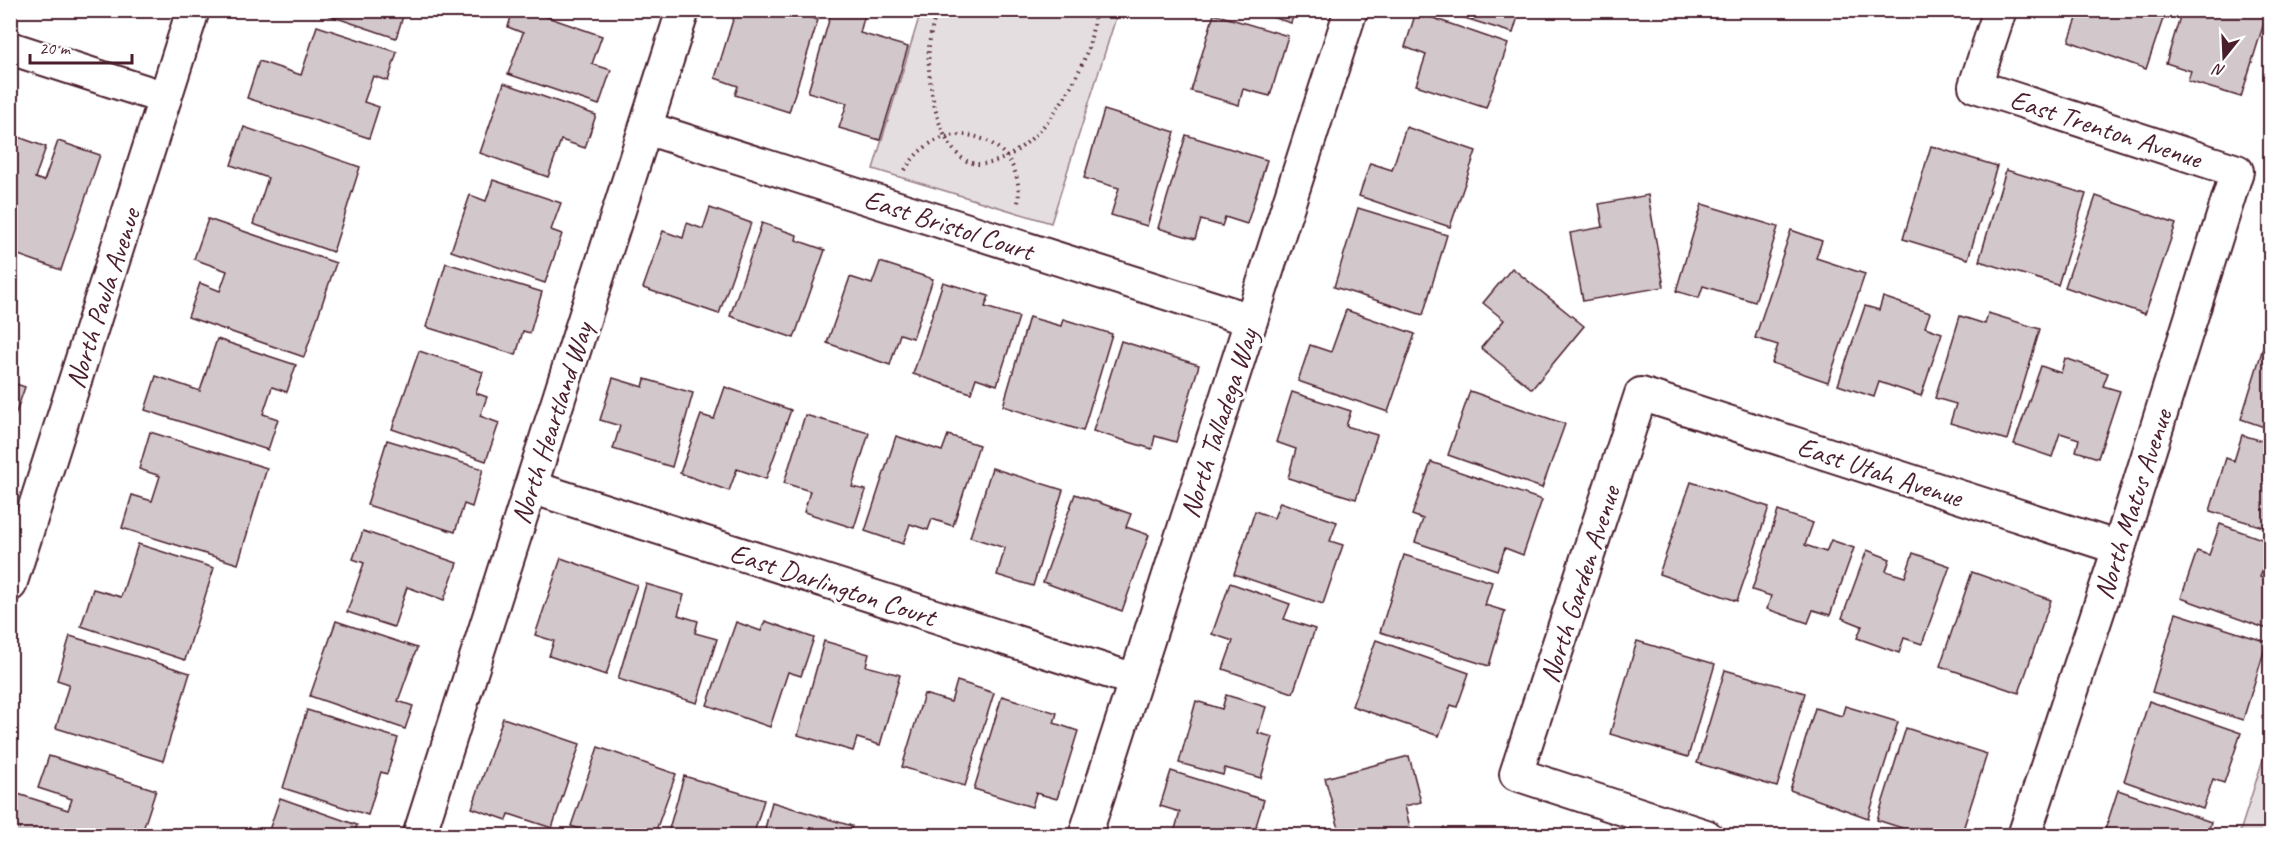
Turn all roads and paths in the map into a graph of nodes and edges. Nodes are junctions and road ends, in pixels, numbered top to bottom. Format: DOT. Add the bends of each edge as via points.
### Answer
graph roads {
  1 [pos="193,10"];
  2 [pos="683,10"];
  3 [pos="936,10"];
  4 [pos="1096,10"];
  5 [pos="1351,10"];
  6 [pos="2000,10"];
  7 [pos="10,48"];
  8 [pos="165,98"];
  9 [pos="646,128"];
  10 [pos="946,136"];
  11 [pos="1005,157"];
  12 [pos="906,170"];
  13 [pos="2237,171"];
  14 [pos="1018,203"];
  15 [pos="1251,320"];
  16 [pos="1641,394"];
  17 [pos="531,488"];
  18 [pos="2119,548"];
  19 [pos="11,585"];
  20 [pos="1135,680"];
  21 [pos="419,836"];
  22 [pos="1085,836"];
  23 [pos="1706,836"];
  24 [pos="2024,836"];
  1 -- 8 [label="street, North Paula Avenue"];
  2 -- 9 [label="street, North Heartland Way"];
  3 -- 10 [label="path" via="929,47 929,81 935,114"];
  4 -- 11 [label="path" via="1088,50 1073,85 1031,138"];
  5 -- 15 [label="street, North Talladega Way"];
  6 -- 13 [label="street, East Trenton Avenue" via="1975,86"];
  7 -- 8 [label="street"];
  8 -- 19 [label="street, North Paula Avenue"];
  9 -- 15 [label="street, East Bristol Court"];
  9 -- 17 [label="street, North Heartland Way"];
  10 -- 11 [label="path" via="964,133 1000,148"];
  10 -- 11 [label="path" via="957,154 969,162 982,164"];
  10 -- 12 [label="path" via="913,157"];
  11 -- 14 [label="path" via="1015,175"];
  13 -- 18 [label="street, North Matus Avenue"];
  15 -- 20 [label="street, North Talladega Way"];
  16 -- 18 [label="street, East Utah Avenue"];
  16 -- 23 [label="street, North Garden Avenue" via="1516,774"];
  17 -- 20 [label="street, East Darlington Court"];
  17 -- 21 [label="street, North Heartland Way"];
  18 -- 24 [label="street, North Matus Avenue"];
  20 -- 22 [label="street, North Talladega Way"];
}
